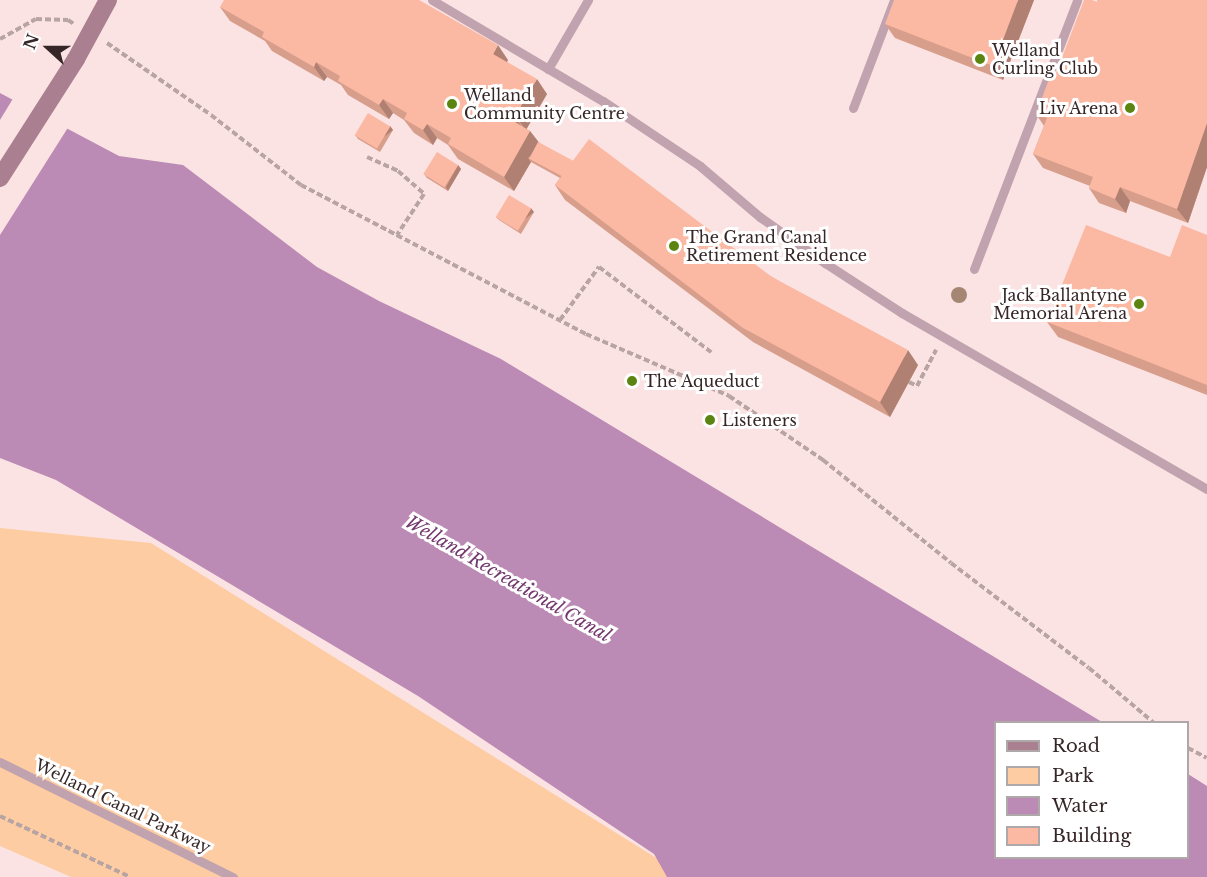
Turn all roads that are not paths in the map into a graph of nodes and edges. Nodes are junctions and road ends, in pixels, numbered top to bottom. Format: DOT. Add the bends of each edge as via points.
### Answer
graph roads {
  1 [pos="108,0"];
  2 [pos="432,0"];
  3 [pos="588,0"];
  4 [pos="894,0"];
  5 [pos="1077,0"];
  6 [pos="548,69"];
  7 [pos="853,108"];
  8 [pos="0,178"];
  9 [pos="974,269"];
  10 [pos="1207,489"];
  11 [pos="0,762"];
  12 [pos="233,877"];
  1 -- 8 [label="main road"];
  2 -- 6 [label="lane"];
  3 -- 6 [label="lane"];
  4 -- 7 [label="lane"];
  5 -- 9 [label="lane"];
  6 -- 10 [label="lane" via="700,166 760,217 825,263 944,337"];
  11 -- 12 [label="lane, Welland Canal Parkway"];
}
